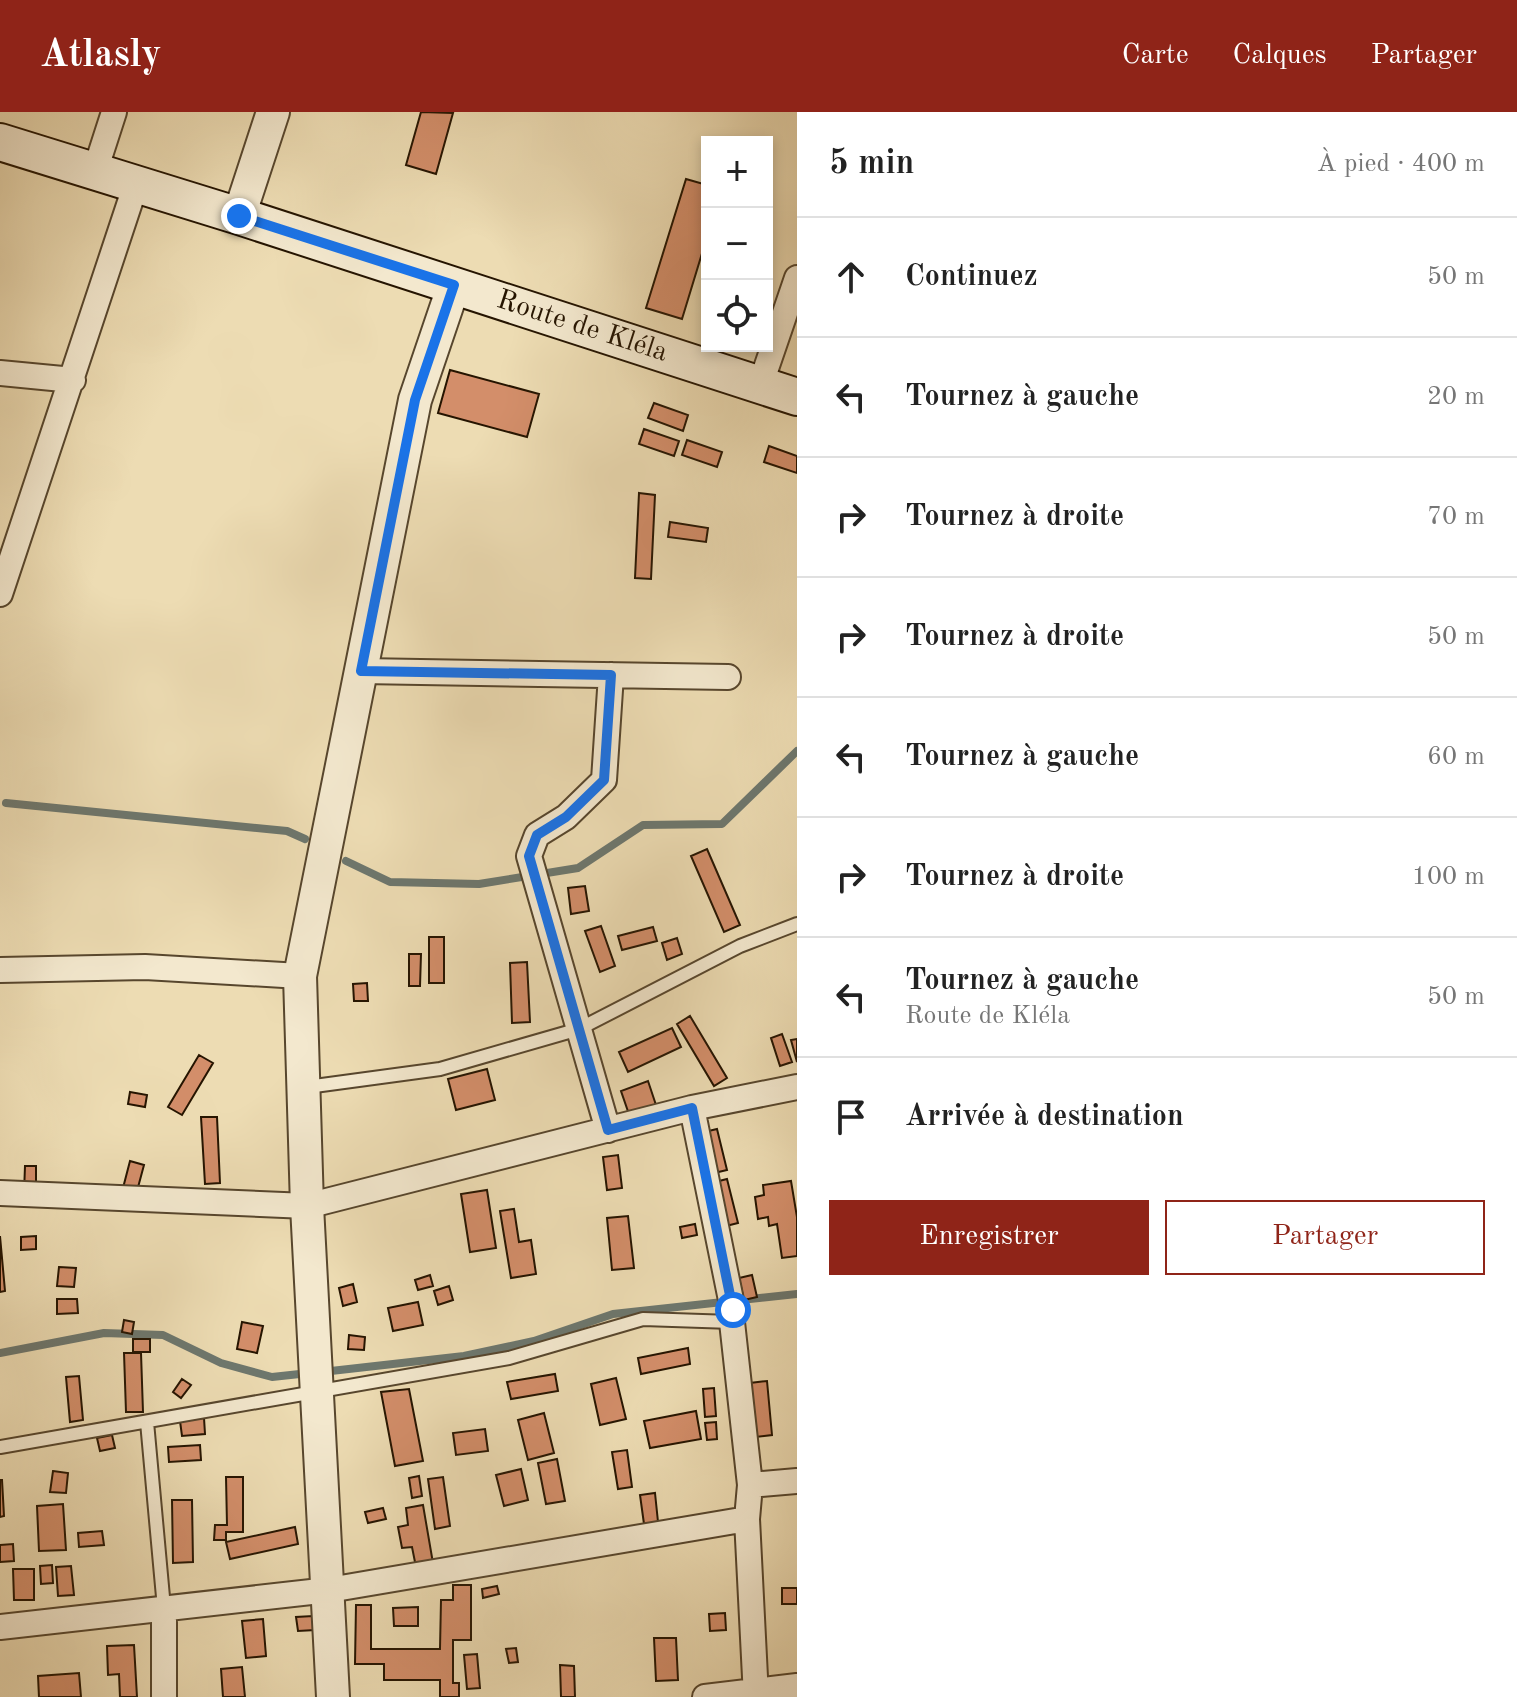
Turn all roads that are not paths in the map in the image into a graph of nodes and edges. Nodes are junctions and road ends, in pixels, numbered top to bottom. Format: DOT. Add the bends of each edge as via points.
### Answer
graph roads {
  1 [pos="114,112"];
  2 [pos="273,112"];
  3 [pos="0,142"];
  4 [pos="95,171"];
  5 [pos="136,184"];
  6 [pos="239,216"];
  7 [pos="797,278"];
  8 [pos="454,285"];
  9 [pos="0,373"];
  10 [pos="73,380"];
  11 [pos="760,386"];
  12 [pos="797,397"];
  13 [pos="0,594"];
  14 [pos="361,671"];
  15 [pos="611,675"];
  16 [pos="728,677"];
  17 [pos="797,924"];
  18 [pos="0,970"];
  19 [pos="300,976"];
  20 [pos="579,1029"];
  21 [pos="303,1087"];
  22 [pos="797,1087"];
  23 [pos="692,1108"];
  24 [pos="608,1130"];
  25 [pos="0,1193"];
  26 [pos="307,1206"];
  27 [pos="732,1306"];
  28 [pos="317,1377"];
  29 [pos="147,1422"];
  30 [pos="0,1447"];
  31 [pos="797,1481"];
  32 [pos="750,1485"];
  33 [pos="747,1519"];
  34 [pos="329,1590"];
  35 [pos="164,1608"];
  36 [pos="0,1627"];
  37 [pos="797,1686"];
  38 [pos="756,1694"];
  39 [pos="164,1697"];
  40 [pos="333,1697"];
  41 [pos="705,1697"];
  1 -- 4 [label="street"];
  2 -- 6 [label="street"];
  3 -- 4 [label="main road, Route de Kléla"];
  4 -- 5 [label="main road, Route de Kléla"];
  5 -- 6 [label="main road, Route de Kléla"];
  5 -- 10 [label="street"];
  6 -- 8 [label="main road, Route de Kléla"];
  7 -- 11 [label="street"];
  8 -- 11 [label="main road, Route de Kléla"];
  8 -- 14 [label="street" via="415,400"];
  9 -- 10 [label="street"];
  10 -- 13 [label="street"];
  11 -- 12 [label="main road, Route de Kléla"];
  14 -- 15 [label="street"];
  14 -- 19 [label="street"];
  15 -- 16 [label="street"];
  15 -- 20 [label="street" via="604,780 566,817 537,835 529,856"];
  17 -- 20 [label="lane" via="740,946"];
  18 -- 19 [label="street" via="145,967"];
  19 -- 21 [label="street"];
  20 -- 21 [label="lane" via="440,1069"];
  20 -- 24 [label="street"];
  21 -- 26 [label="street"];
  22 -- 23 [label="street"];
  23 -- 24 [label="street"];
  23 -- 27 [label="street"];
  24 -- 26 [label="street"];
  25 -- 26 [label="street"];
  26 -- 28 [label="street"];
  27 -- 28 [label="lane" via="643,1319 509,1358"];
  27 -- 32 [label="street"];
  28 -- 29 [label="lane"];
  28 -- 34 [label="street"];
  29 -- 30 [label="lane"];
  29 -- 35 [label="lane"];
  31 -- 32 [label="street"];
  32 -- 33 [label="street"];
  33 -- 34 [label="street"];
  33 -- 38 [label="street"];
  34 -- 35 [label="street"];
  34 -- 40 [label="street"];
  35 -- 36 [label="street"];
  35 -- 39 [label="street"];
  37 -- 38 [label="street"];
  38 -- 41 [label="street"];
}
